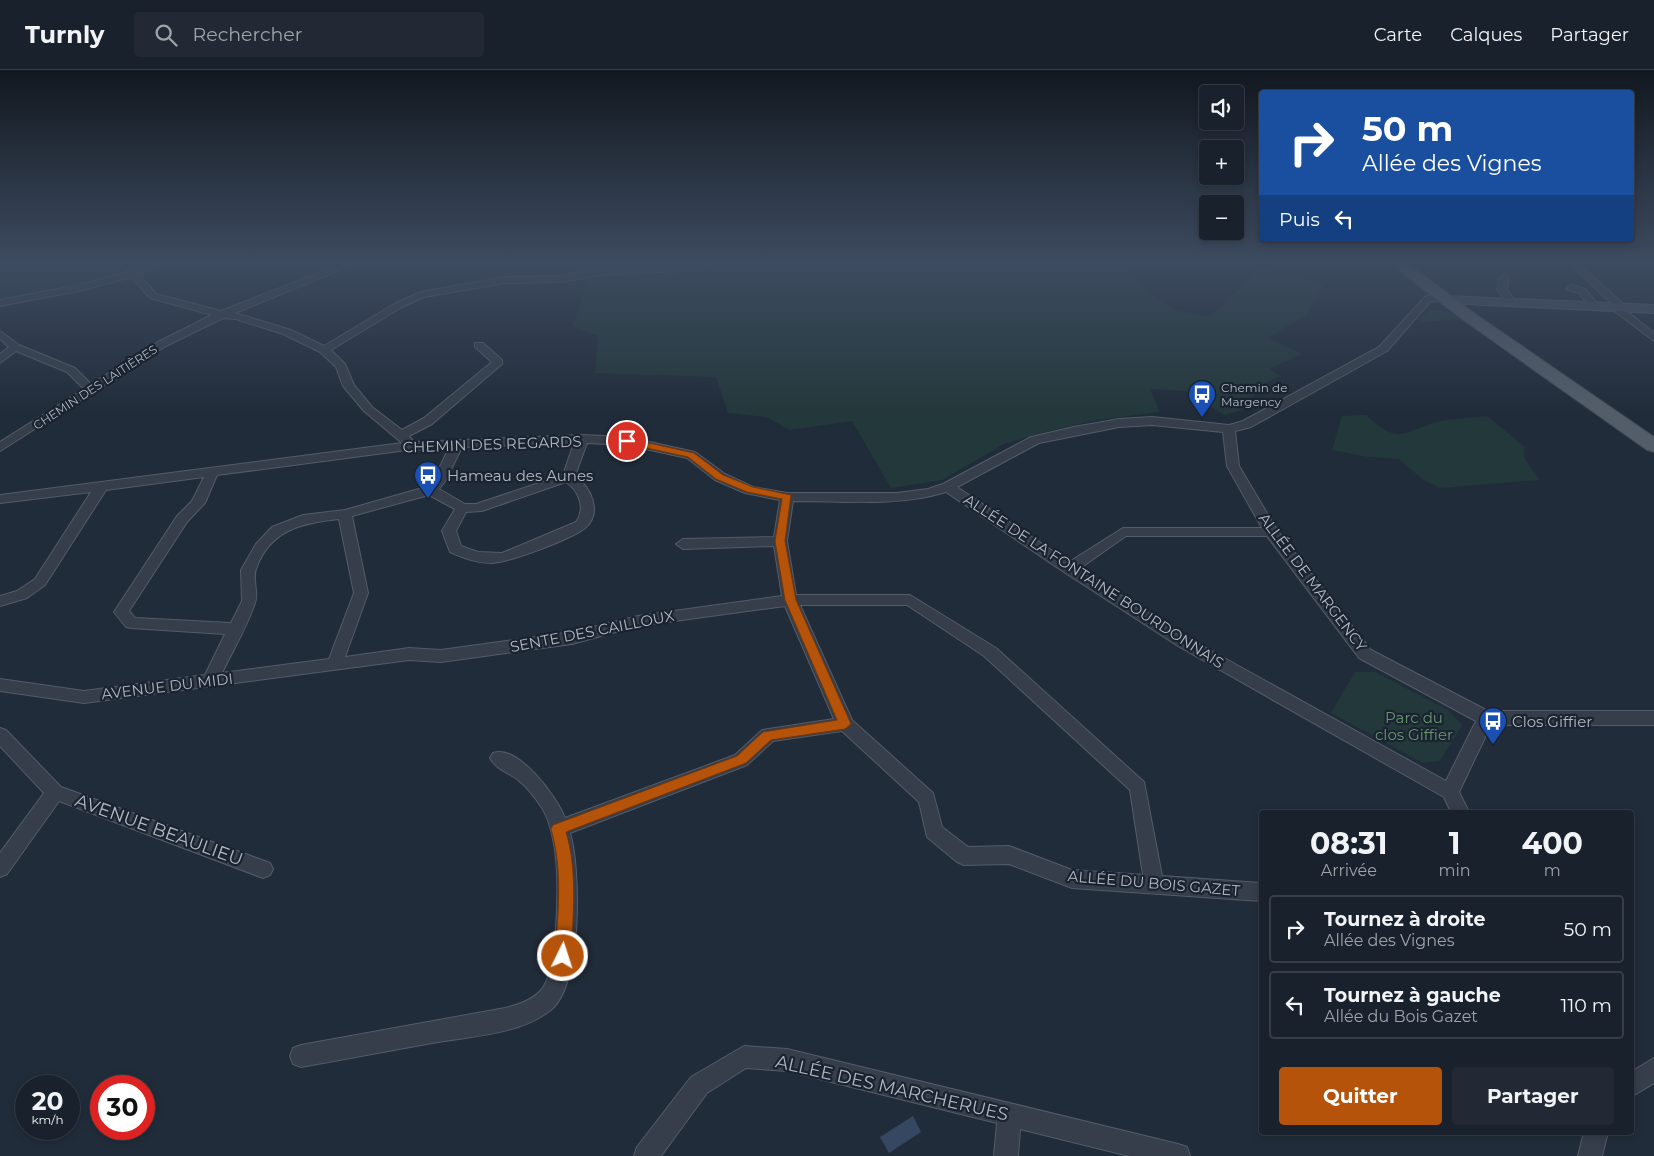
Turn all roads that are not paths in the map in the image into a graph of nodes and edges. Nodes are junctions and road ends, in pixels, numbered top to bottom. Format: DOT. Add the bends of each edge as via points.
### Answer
graph roads {
  1 [pos="212,312"];
  2 [pos="232,312"];
  3 [pos="388,312"];
  4 [pos="1416,312"];
  5 [pos="1461,312"];
  6 [pos="1623,312"];
  7 [pos="224,315"];
  8 [pos="0,334"];
  9 [pos="1654,338"];
  10 [pos="479,345"];
  11 [pos="15,347"];
  12 [pos="324,350"];
  13 [pos="0,360"];
  14 [pos="90,390"];
  15 [pos="1229,429"];
  16 [pos="582,439"];
  17 [pos="404,440"];
  18 [pos="458,443"];
  19 [pos="1654,446"];
  20 [pos="0,447"];
  21 [pos="213,471"];
  22 [pos="568,477"];
  23 [pos="102,486"];
  24 [pos="948,487"];
  25 [pos="430,490"];
  26 [pos="787,497"];
  27 [pos="2,501"];
  28 [pos="462,508"];
  29 [pos="345,514"];
  30 [pos="1271,532"];
  31 [pos="780,541"];
  32 [pos="684,544"];
  33 [pos="1070,569"];
  34 [pos="790,600"];
  35 [pos="0,601"];
  36 [pos="236,629"];
  37 [pos="334,663"];
  38 [pos="210,681"];
  39 [pos="0,685"];
  40 [pos="1486,718"];
  41 [pos="1654,718"];
  42 [pos="845,724"];
  43 [pos="0,735"];
  44 [pos="499,758"];
  45 [pos="55,792"];
  46 [pos="1450,792"];
  47 [pos="1459,810"];
  48 [pos="558,829"];
  49 [pos="0,868"];
  50 [pos="263,869"];
  51 [pos="1154,885"];
  52 [pos="1259,892"];
  53 [pos="300,1056"];
  54 [pos="1654,1069"];
  55 [pos="1634,1084"];
  56 [pos="1009,1116"];
  57 [pos="1595,1135"];
  58 [pos="646,1156"];
  59 [pos="1006,1156"];
  60 [pos="1178,1156"];
  61 [pos="1590,1156"];
  1 -- 7 [label="street"];
  2 -- 7 [label="street, CHEMIN DES LAITIÈRES"];
  3 -- 12 [label="street"];
  4 -- 15 [label="street" via="1384,350 1254,421"];
  5 -- 19 [label="main road"];
  6 -- 9 [label="street"];
  7 -- 12 [label="street" via="286,332"];
  7 -- 14 [label="street, CHEMIN DES LAITIÈRES" via="162,344"];
  8 -- 11 [label="street"];
  10 -- 17 [label="street" via="498,362"];
  11 -- 13 [label="street"];
  11 -- 14 [label="street" via="72,370"];
  12 -- 17 [label="street" via="341,366 349,386 368,409"];
  14 -- 20 [label="street, CHEMIN DES LAITIÈRES"];
  15 -- 24 [label="street, CHEMIN DES REGARDS" via="1152,421 1074,431 1035,440"];
  15 -- 30 [label="street, ALLÉE DE MARGENCY" via="1233,466"];
  16 -- 18 [label="street, CHEMIN DES REGARDS"];
  16 -- 22 [label="street"];
  16 -- 26 [label="street, CHEMIN DES REGARDS" via="627,441 691,455 720,477 750,490"];
  17 -- 18 [label="street, CHEMIN DES REGARDS"];
  17 -- 21 [label="street, CHEMIN DES REGARDS"];
  18 -- 25 [label="street" via="440,480"];
  21 -- 23 [label="street, CHEMIN DES REGARDS"];
  21 -- 36 [label="street" via="198,502 182,519 121,612 131,623"];
  22 -- 28 [label="street" via="477,508"];
  22 -- 28 [label="street" via="577,482 585,493 588,514 581,526 502,558 467,556 455,549 449,531"];
  23 -- 27 [label="street, CHEMIN DES REGARDS"];
  23 -- 35 [label="street" via="40,582 30,591"];
  24 -- 26 [label="street, CHEMIN DES REGARDS" via="897,497"];
  24 -- 33 [label="street, ALLÉE DE LA FONTAINE BOURDONNAIS"];
  25 -- 28 [label="street"];
  25 -- 29 [label="street"];
  26 -- 31 [label="street, ALLÉE DU BOIS GAZET"];
  29 -- 36 [label="street" via="303,519 277,530 248,570 249,601"];
  29 -- 37 [label="street" via="361,593"];
  30 -- 33 [label="street" via="1123,532"];
  30 -- 40 [label="street, ALLÉE DE MARGENCY" via="1365,654"];
  31 -- 32 [label="street"];
  31 -- 34 [label="street, ALLÉE DU BOIS GAZET"];
  33 -- 46 [label="street, ALLÉE DE LA FONTAINE BOURDONNAIS" via="1183,642"];
  34 -- 37 [label="street, SENTE DES CAILLOUX" via="638,621 572,638 450,655 409,654"];
  34 -- 42 [label="street, ALLÉE DU BOIS GAZET"];
  34 -- 51 [label="street, SENTE DES CAILLOUX" via="910,600 990,652 1138,787"];
  36 -- 38 [label="street"];
  37 -- 38 [label="street, AVENUE DU MIDI"];
  38 -- 39 [label="street, AVENUE DU MIDI" via="84,697"];
  40 -- 41 [label="street"];
  40 -- 46 [label="street"];
  42 -- 48 [label="street" via="768,735 742,760"];
  42 -- 51 [label="street, ALLÉE DU BOIS GAZET" via="927,798 934,831 964,856 1009,855 1072,879"];
  43 -- 45 [label="street"];
  44 -- 48 [label="street" via="532,779 553,811"];
  45 -- 49 [label="street"];
  45 -- 50 [label="street, AVENUE BEAULIEU"];
  46 -- 47 [label="street"];
  48 -- 53 [label="street" via="565,851 566,907 559,980 550,997 528,1012 505,1019"];
  51 -- 52 [label="street, ALLÉE DU BOIS GAZET"];
  54 -- 55 [label="street"];
  56 -- 58 [label="street, ALLÉE DES MARCHERUES" via="788,1060 744,1057 699,1085"];
  56 -- 59 [label="street"];
  56 -- 60 [label="street, ALLÉE DES MARCHERUES"];
  57 -- 61 [label="street"];
}
